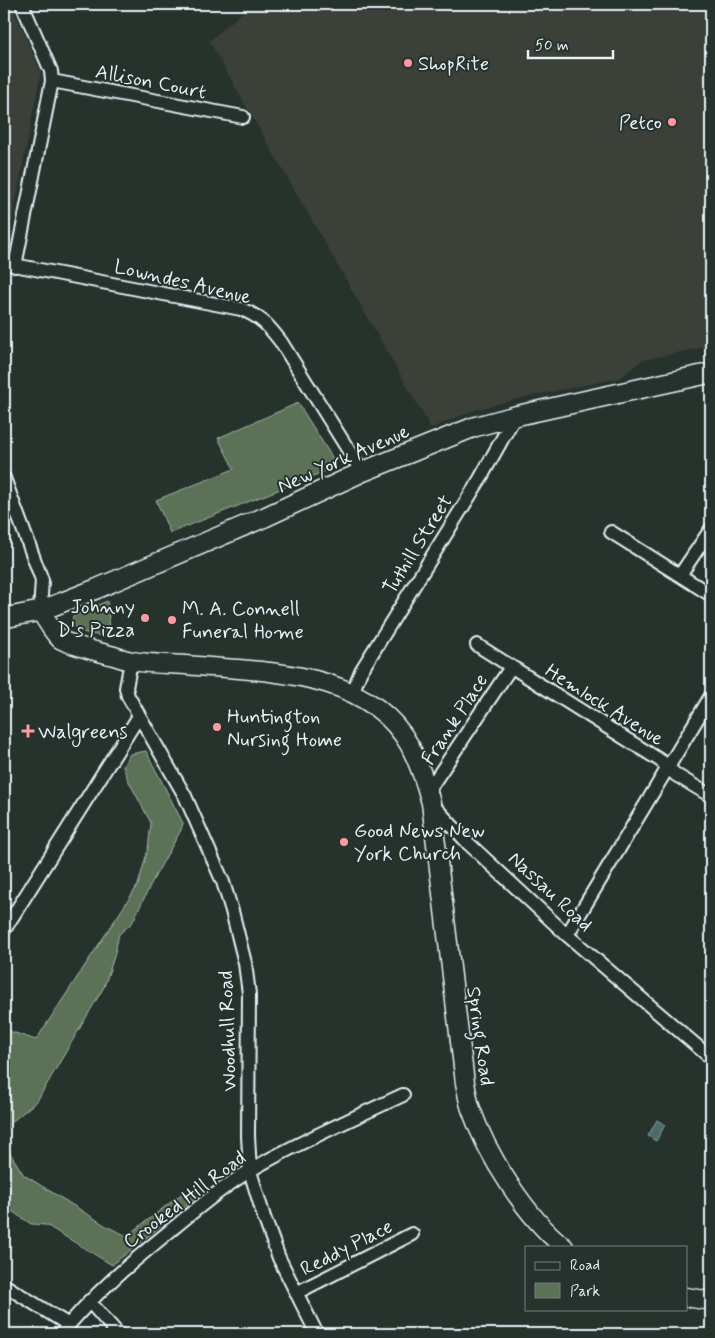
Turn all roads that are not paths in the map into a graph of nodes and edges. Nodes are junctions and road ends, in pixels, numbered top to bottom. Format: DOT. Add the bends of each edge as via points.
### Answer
graph roads {
  1 [pos="22,4"];
  2 [pos="52,81"];
  3 [pos="243,117"];
  4 [pos="9,264"];
  5 [pos="711,373"];
  6 [pos="516,416"];
  7 [pos="362,472"];
  8 [pos="4,478"];
  9 [pos="711,529"];
  10 [pos="611,532"];
  11 [pos="680,575"];
  12 [pos="711,595"];
  13 [pos="40,611"];
  14 [pos="4,618"];
  15 [pos="477,645"];
  16 [pos="132,661"];
  17 [pos="510,667"];
  18 [pos="352,693"];
  19 [pos="711,696"];
  20 [pos="139,716"];
  21 [pos="668,768"];
  22 [pos="711,796"];
  23 [pos="429,797"];
  24 [pos="4,930"];
  25 [pos="567,935"];
  26 [pos="711,1058"];
  27 [pos="403,1095"];
  28 [pos="250,1171"];
  29 [pos="412,1234"];
  30 [pos="563,1246"];
  31 [pos="4,1285"];
  32 [pos="296,1293"];
  33 [pos="688,1297"];
  34 [pos="90,1302"];
  35 [pos="711,1302"];
  36 [pos="65,1330"];
  37 [pos="118,1334"];
  38 [pos="317,1334"];
  1 -- 2 [label="street" via="51,71"];
  2 -- 3 [label="street, Allison Court"];
  2 -- 4 [label="street"];
  4 -- 7 [label="street, Lowndes Avenue" via="241,309 256,315 281,342"];
  5 -- 6 [label="main road, New York Avenue"];
  6 -- 7 [label="main road, New York Avenue" via="446,437"];
  6 -- 18 [label="street, Tuthill Street" via="361,671"];
  7 -- 13 [label="main road, New York Avenue" via="265,517"];
  8 -- 13 [label="street" via="42,580"];
  9 -- 11 [label="street"];
  10 -- 11 [label="street"];
  11 -- 12 [label="street"];
  13 -- 14 [label="main road, New York Avenue"];
  13 -- 16 [label="main road, Nassau Road" via="61,639"];
  15 -- 17 [label="street, Hemlock Avenue"];
  16 -- 18 [label="main road, Nassau Road" via="291,674"];
  16 -- 20 [label="street, Woodhull Road" via="126,688"];
  17 -- 21 [label="street, Hemlock Avenue"];
  17 -- 23 [label="street, Frank Place"];
  18 -- 23 [label="main road, Nassau Road" via="393,723 410,745"];
  19 -- 21 [label="street"];
  20 -- 24 [label="street"];
  20 -- 28 [label="street, Woodhull Road" via="179,783 204,836 223,882 243,955 249,994"];
  21 -- 22 [label="street, Hemlock Avenue"];
  21 -- 25 [label="street"];
  23 -- 25 [label="street, Nassau Road" via="469,844"];
  23 -- 30 [label="main road, Spring Road" via="464,1083 471,1109 482,1136 508,1181 533,1216"];
  25 -- 26 [label="street, Nassau Road"];
  27 -- 28 [label="street, Crooked Hill Road"];
  28 -- 32 [label="street, Woodhull Road" via="276,1250"];
  28 -- 34 [label="street, Crooked Hill Road" via="173,1228"];
  29 -- 32 [label="street, Reddy Place"];
  31 -- 36 [label="street"];
  32 -- 38 [label="street, Woodhull Road"];
  33 -- 35 [label="main road"];
  34 -- 36 [label="street, Crooked Hill Road"];
  34 -- 37 [label="street"];
}
